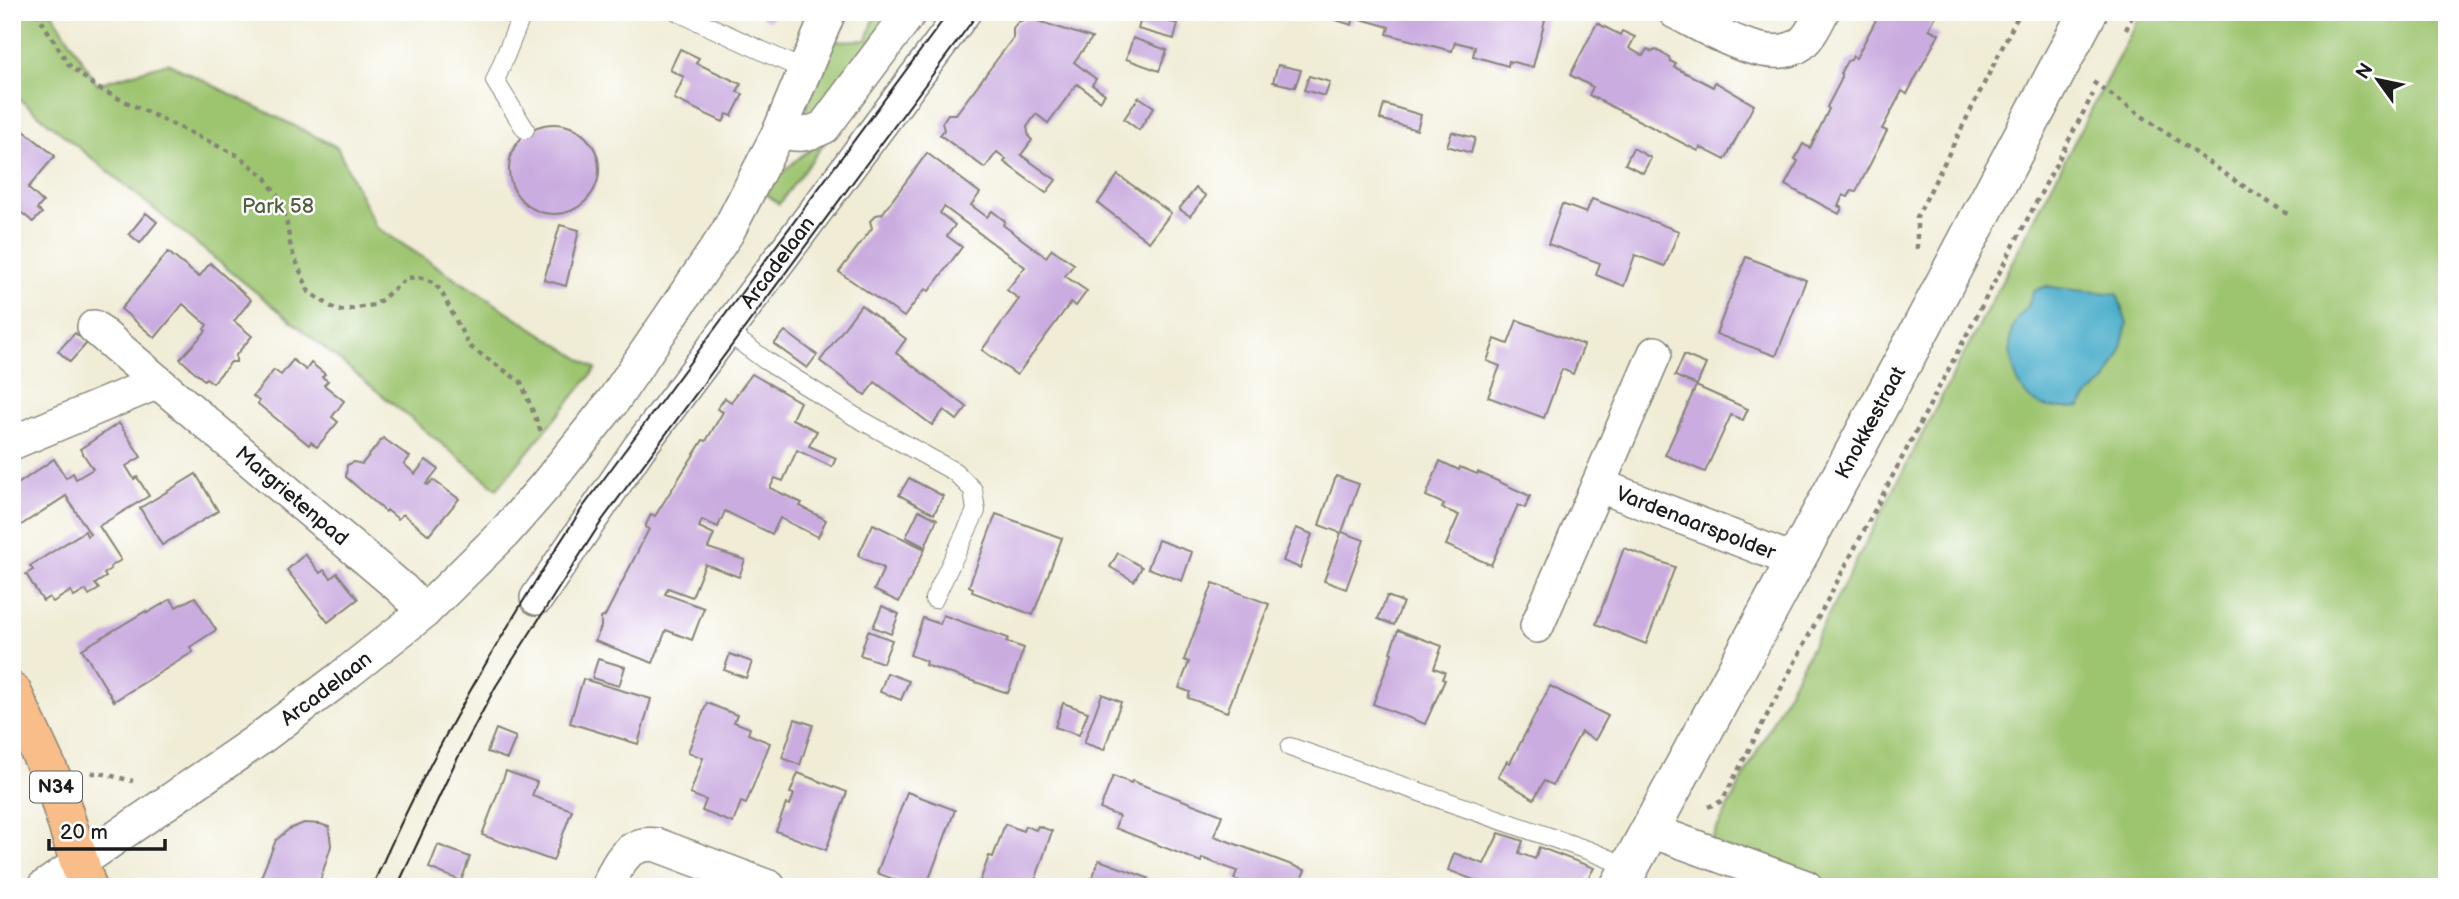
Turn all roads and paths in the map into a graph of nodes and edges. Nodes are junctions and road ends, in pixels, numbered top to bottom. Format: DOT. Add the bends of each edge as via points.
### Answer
graph roads {
  1 [pos="36,12"];
  2 [pos="523,12"];
  3 [pos="678,12"];
  4 [pos="829,12"];
  5 [pos="910,12"];
  6 [pos="964,12"];
  7 [pos="1675,12"];
  8 [pos="1822,12"];
  9 [pos="2020,12"];
  10 [pos="2079,15"];
  11 [pos="806,71"];
  12 [pos="2097,85"];
  13 [pos="525,129"];
  14 [pos="780,130"];
  15 [pos="2289,215"];
  16 [pos="1917,256"];
  17 [pos="94,327"];
  18 [pos="726,331"];
  19 [pos="1656,353"];
  20 [pos="158,382"];
  21 [pos="12,443"];
  22 [pos="556,472"];
  23 [pos="1598,485"];
  24 [pos="598,516"];
  25 [pos="1795,561"];
  26 [pos="537,598"];
  27 [pos="934,599"];
  28 [pos="424,611"];
  29 [pos="1537,626"];
  30 [pos="12,692"];
  31 [pos="1290,747"];
  32 [pos="1648,830"];
  33 [pos="84,874"];
  34 [pos="1624,877"];
  35 [pos="44,887"];
  36 [pos="608,887"];
  37 [pos="769,887"];
  38 [pos="1806,887"];
  1 -- 22 [label="path" via="69,65 97,88 239,156 266,178 284,207 291,249 309,292 338,311 374,305 407,278 433,282 469,346 521,382"];
  2 -- 13 [label="lane" via="495,81"];
  3 -- 11 [label="lane"];
  4 -- 11 [label="street, Arcadelaan"];
  5 -- 14 [label="street" via="824,127 794,136"];
  6 -- 18 [label="street, Arcadelaan"];
  7 -- 8 [label="street" via="1743,46 1774,52 1801,44"];
  9 -- 16 [label="path" via="1917,217"];
  10 -- 25 [label="street, Knokkestraat"];
  11 -- 14 [label="street, Arcadelaan"];
  12 -- 15 [label="path"];
  14 -- 22 [label="street, Arcadelaan" via="707,264 613,401"];
  17 -- 20 [label="street, Margrietenpad"];
  18 -- 24 [label="street, Arcadelaan"];
  18 -- 27 [label="lane" via="854,416 955,472 973,490 976,511"];
  19 -- 23 [label="street, Vardenaarspolder"];
  20 -- 21 [label="street"];
  20 -- 28 [label="street, Margrietenpad"];
  22 -- 24 [label="street"];
  22 -- 28 [label="street, Arcadelaan" via="505,532"];
  23 -- 25 [label="street, Vardenaarspolder"];
  23 -- 29 [label="street, Vardenaarspolder"];
  24 -- 26 [label="street, Arcadelaan"];
  25 -- 32 [label="street, Knokkestraat"];
  28 -- 33 [label="street, Arcadelaan"];
  30 -- 33 [label="main road, N34" via="52,778"];
  31 -- 34 [label="lane" via="1590,851"];
  32 -- 34 [label="street, Knokkestraat"];
  32 -- 38 [label="street"];
  33 -- 35 [label="street, Arcadelaan"];
  36 -- 37 [label="street" via="614,869 628,852 645,843"];
}
